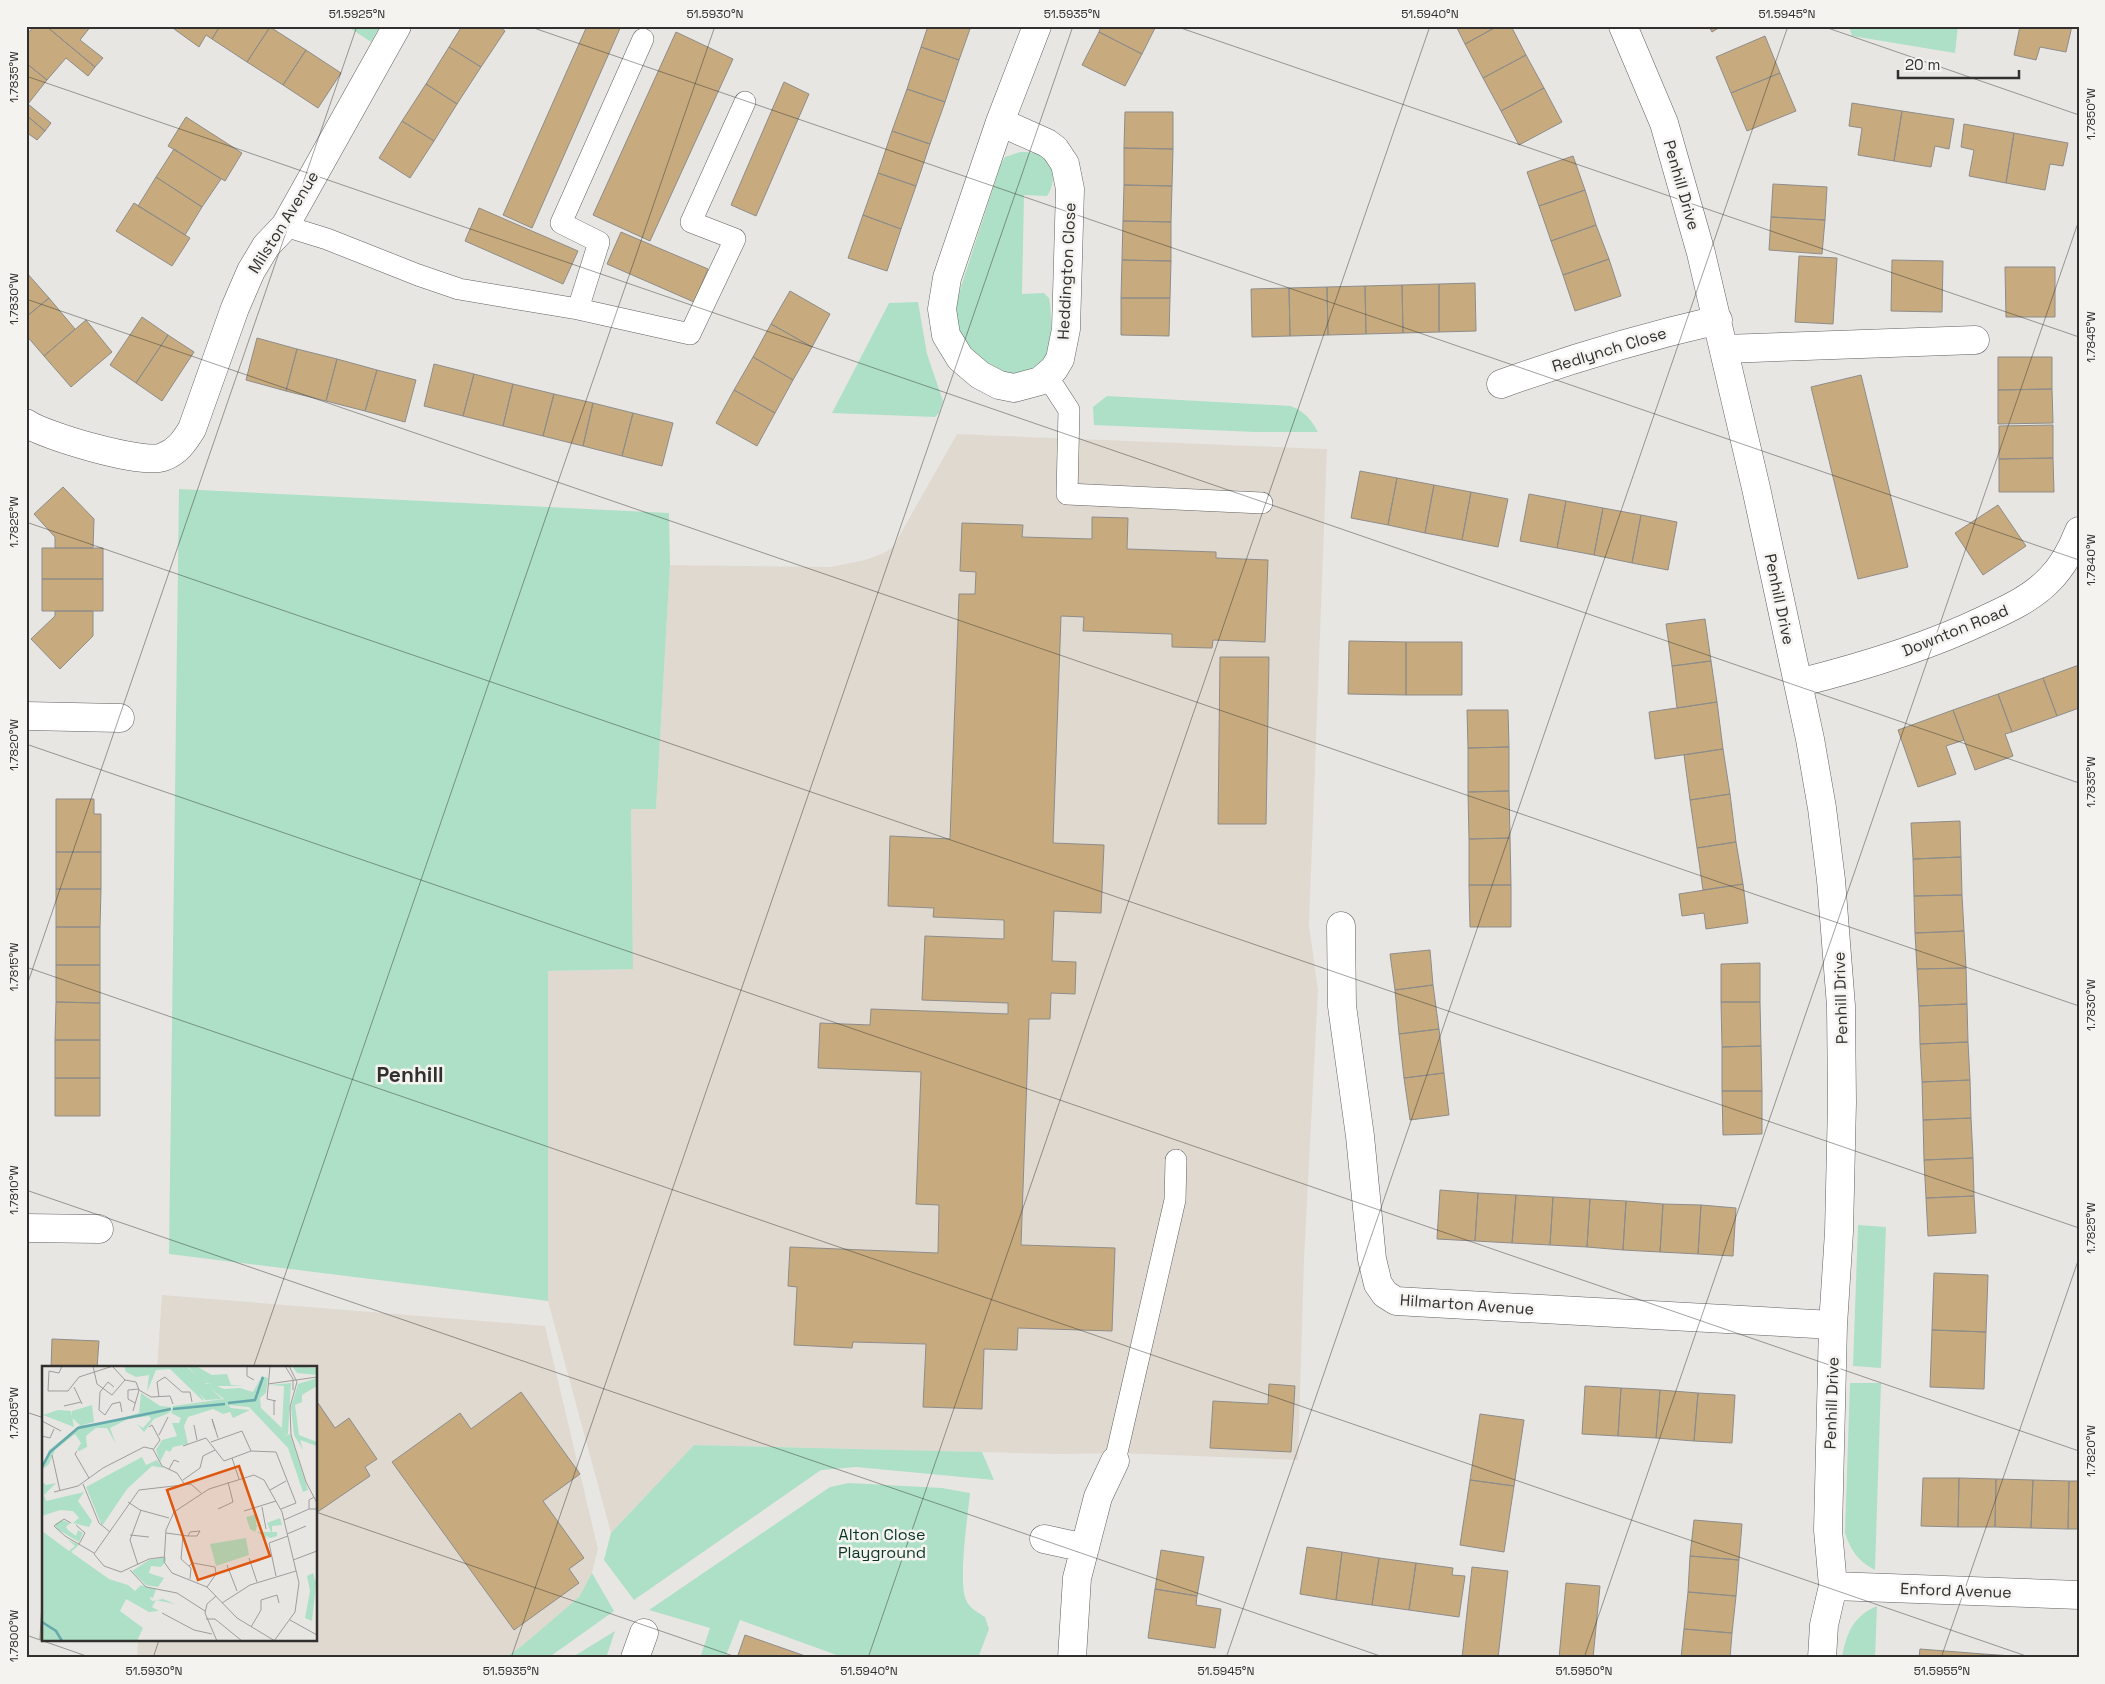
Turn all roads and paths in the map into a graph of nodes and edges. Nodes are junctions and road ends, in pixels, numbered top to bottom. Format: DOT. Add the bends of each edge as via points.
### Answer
graph roads {
  1 [pos="397,26"];
  2 [pos="1037,26"];
  3 [pos="1622,26"];
  4 [pos="643,39"];
  5 [pos="745,102"];
  6 [pos="1000,122"];
  7 [pos="284,226"];
  8 [pos="578,309"];
  9 [pos="1718,320"];
  10 [pos="1975,340"];
  11 [pos="1725,349"];
  12 [pos="1047,376"];
  13 [pos="1502,384"];
  14 [pos="26,423"];
  15 [pos="1262,504"];
  16 [pos="2079,531"];
  17 [pos="1798,682"];
  18 [pos="26,716"];
  19 [pos="120,718"];
  20 [pos="1341,926"];
  21 [pos="1176,1160"];
  22 [pos="26,1228"];
  23 [pos="99,1229"];
  24 [pos="1833,1325"];
  25 [pos="1115,1461"];
  26 [pos="1044,1539"];
  27 [pos="1085,1548"];
  28 [pos="1833,1586"];
  29 [pos="2079,1595"];
  30 [pos="644,1633"];
  31 [pos="635,1658"];
  32 [pos="1072,1658"];
  33 [pos="1822,1658"];
  1 -- 7 [label="street, Milston Avenue"];
  2 -- 6 [label="street"];
  3 -- 9 [label="street, Penhill Drive" via="1664,123"];
  4 -- 8 [label="lane" via="561,223 598,242"];
  5 -- 8 [label="lane" via="690,222 735,239 690,334"];
  6 -- 12 [label="street, Heddington Close" via="1055,149 1069,174 1066,329 1060,359"];
  6 -- 12 [label="street" via="947,278 942,302 943,323 946,335 960,358 990,380 1014,388 1031,385"];
  7 -- 8 [label="lane" via="459,289"];
  7 -- 14 [label="street, Milston Avenue" via="266,246 251,271 192,429 175,452 148,459 124,455 35,429"];
  9 -- 11 [label="street, Penhill Drive"];
  9 -- 13 [label="street, Redlynch Close" via="1653,335"];
  10 -- 11 [label="street"];
  11 -- 17 [label="street, Penhill Drive"];
  12 -- 15 [label="lane" via="1069,410 1068,494"];
  16 -- 17 [label="street, Downton Road" via="2070,554 2050,580 2019,604 1920,647"];
  17 -- 24 [label="street, Penhill Drive" via="1823,817 1842,1006 1839,1232"];
  18 -- 19 [label="street"];
  20 -- 24 [label="street, Hilmarton Avenue" via="1342,1006 1360,1136 1372,1259 1378,1284 1385,1294 1396,1301"];
  21 -- 25 [label="lane" via="1175,1200"];
  22 -- 23 [label="street"];
  24 -- 28 [label="street, Penhill Drive" via="1828,1530"];
  25 -- 27 [label="street" via="1098,1497"];
  26 -- 27 [label="street"];
  27 -- 32 [label="street" via="1077,1578"];
  28 -- 29 [label="street, Enford Avenue"];
  28 -- 33 [label="street, Penhill Drive" via="1824,1625"];
  30 -- 31 [label="street"];
}
